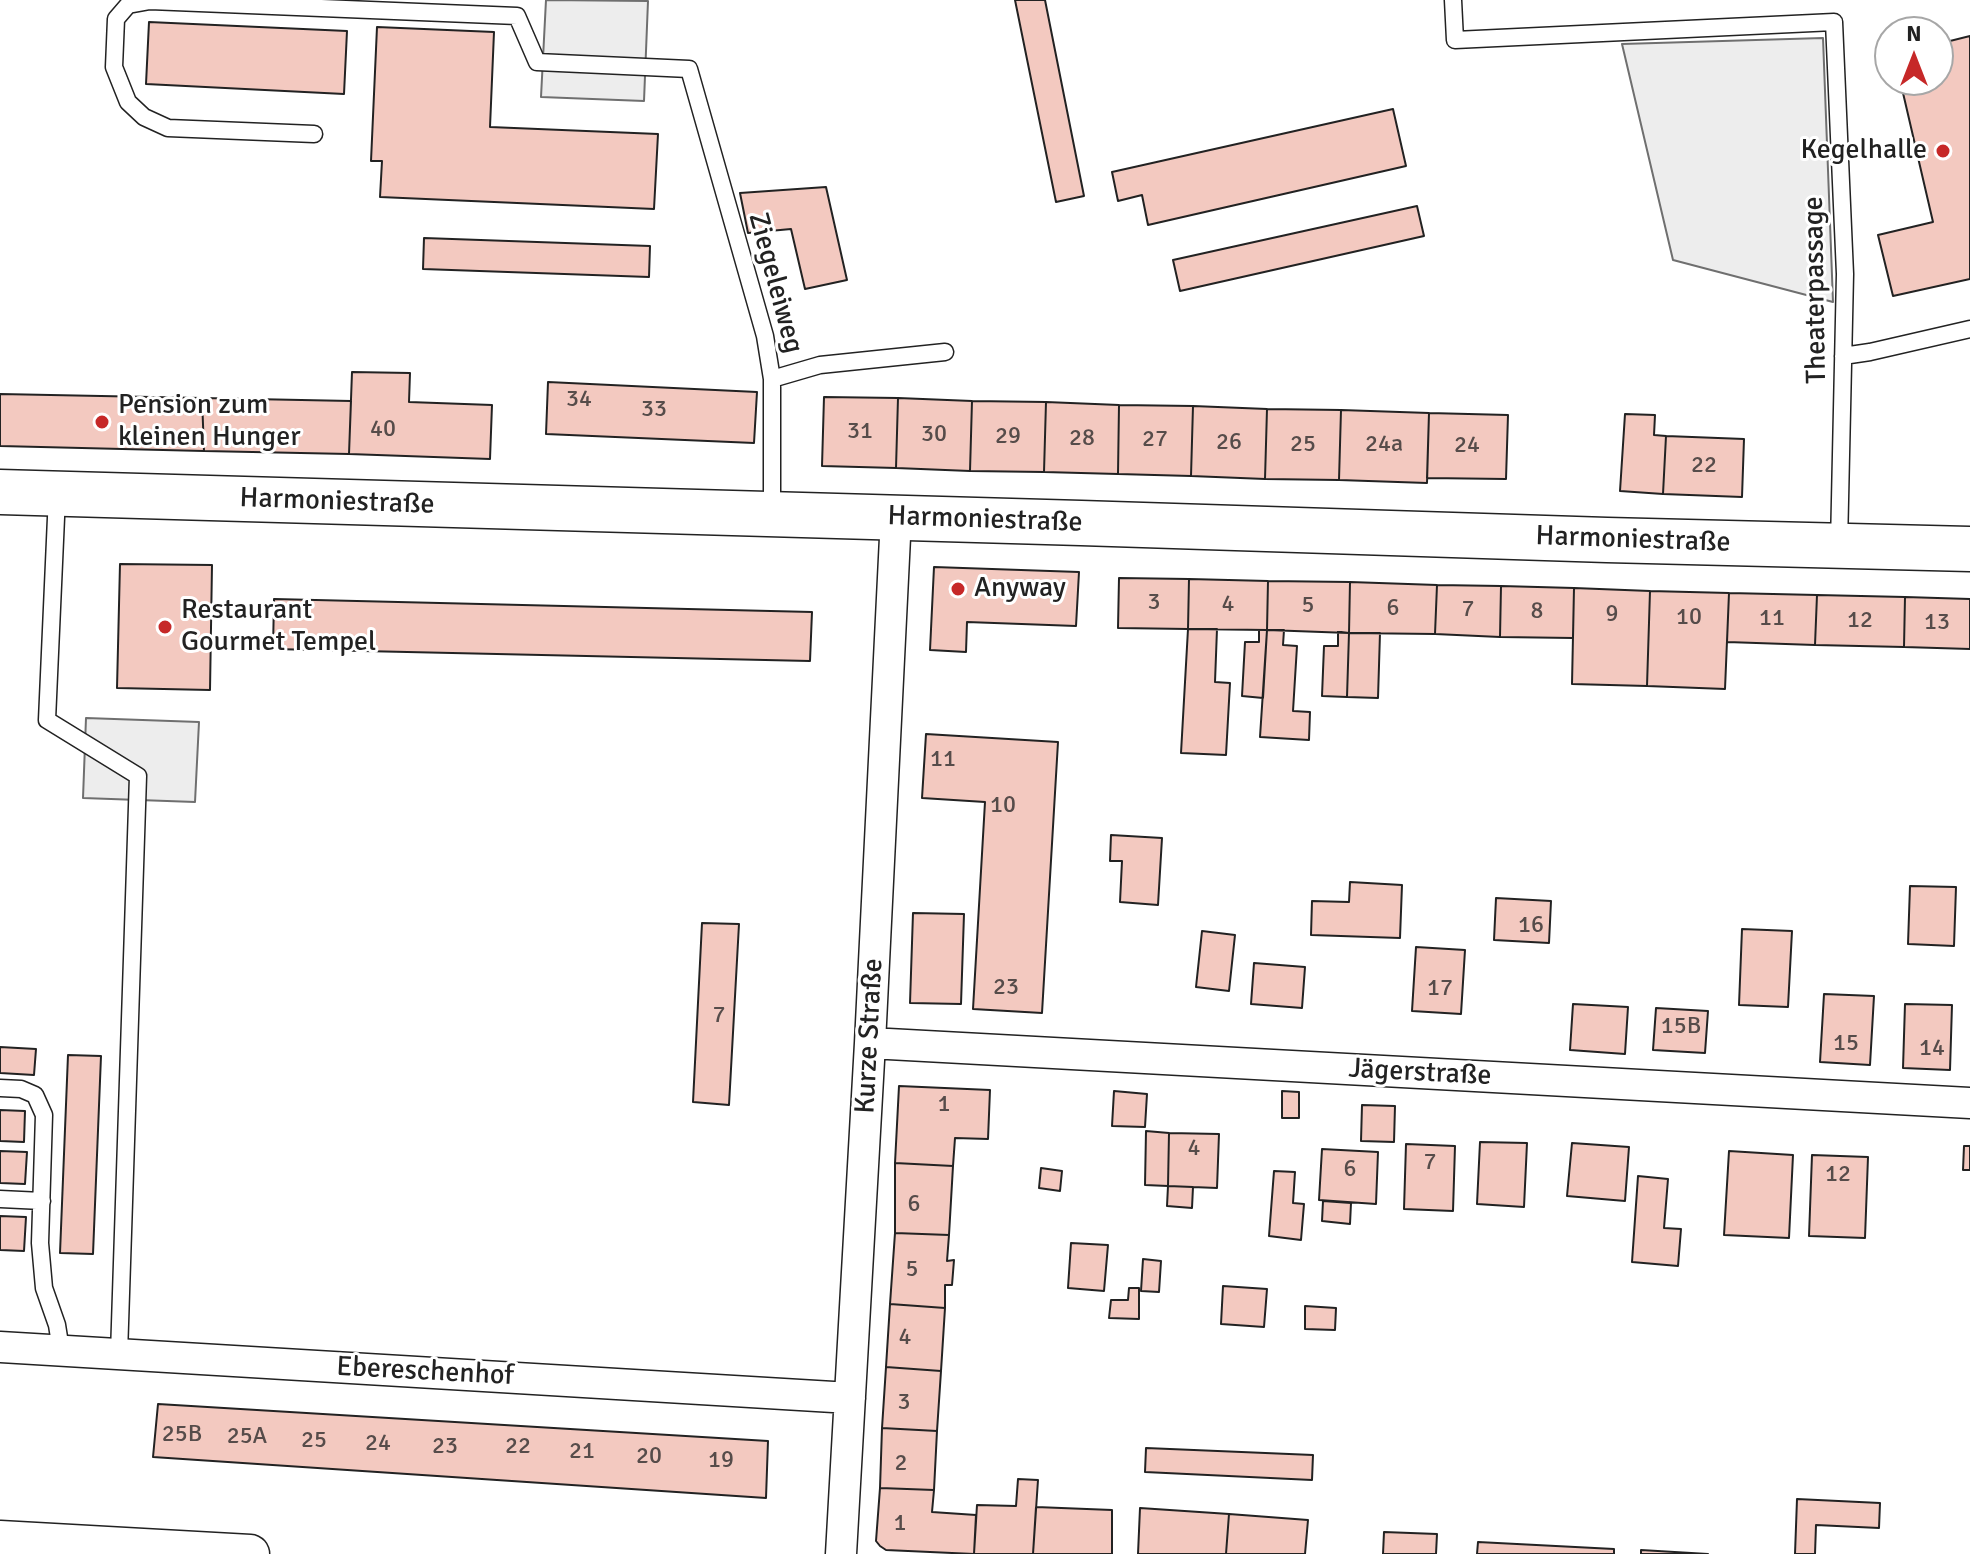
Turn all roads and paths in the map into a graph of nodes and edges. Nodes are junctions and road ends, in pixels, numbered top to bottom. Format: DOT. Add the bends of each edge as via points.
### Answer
graph roads {
  1 [pos="1453,0"];
  2 [pos="314,134"];
  3 [pos="1970,329"];
  4 [pos="945,352"];
  5 [pos="1843,356"];
  6 [pos="772,379"];
  7 [pos="0,492"];
  8 [pos="57,494"];
  9 [pos="772,514"];
  10 [pos="896,517"];
  11 [pos="1839,545"];
  12 [pos="1970,549"];
  13 [pos="870,1043"];
  14 [pos="0,1088"];
  15 [pos="1970,1103"];
  16 [pos="0,1199"];
  17 [pos="42,1201"];
  18 [pos="0,1347"];
  19 [pos="61,1350"];
  20 [pos="119,1354"];
  21 [pos="850,1398"];
  22 [pos="0,1540"];
  23 [pos="56,1548"];
  24 [pos="250,1554"];
  25 [pos="841,1554"];
  1 -- 5 [label="lane, Theaterpassage" via="1455,40 1834,22 1845,274"];
  2 -- 6 [label="lane, Ziegeleiweg" via="168,128 144,117 128,102 114,67 116,19 128,5 150,1 517,16 537,62 689,69 765,336"];
  3 -- 5 [label="lane"];
  4 -- 6 [label="lane" via="820,365"];
  5 -- 11 [label="lane, Theaterpassage"];
  6 -- 9 [label="lane, Ziegeleiweg"];
  7 -- 8 [label="main road, Harmoniestraße"];
  8 -- 9 [label="main road, Harmoniestraße"];
  8 -- 20 [label="lane" via="47,720 138,776"];
  9 -- 10 [label="main road, Harmoniestraße"];
  10 -- 11 [label="main road, Harmoniestraße"];
  10 -- 13 [label="street, Kurze Straße"];
  11 -- 12 [label="main road, Harmoniestraße"];
  13 -- 15 [label="street, Jägerstraße"];
  13 -- 21 [label="street, Kurze Straße"];
  14 -- 17 [label="lane" via="35,1095 44,1115"];
  16 -- 17 [label="lane"];
  17 -- 19 [label="lane" via="44,1288"];
  18 -- 19 [label="street, Ebereschenhof"];
  19 -- 20 [label="street, Ebereschenhof"];
  20 -- 21 [label="street, Ebereschenhof"];
  21 -- 25 [label="street, Kurze Straße"];
  22 -- 23 [label="street"];
  23 -- 24 [label="street"];
}
